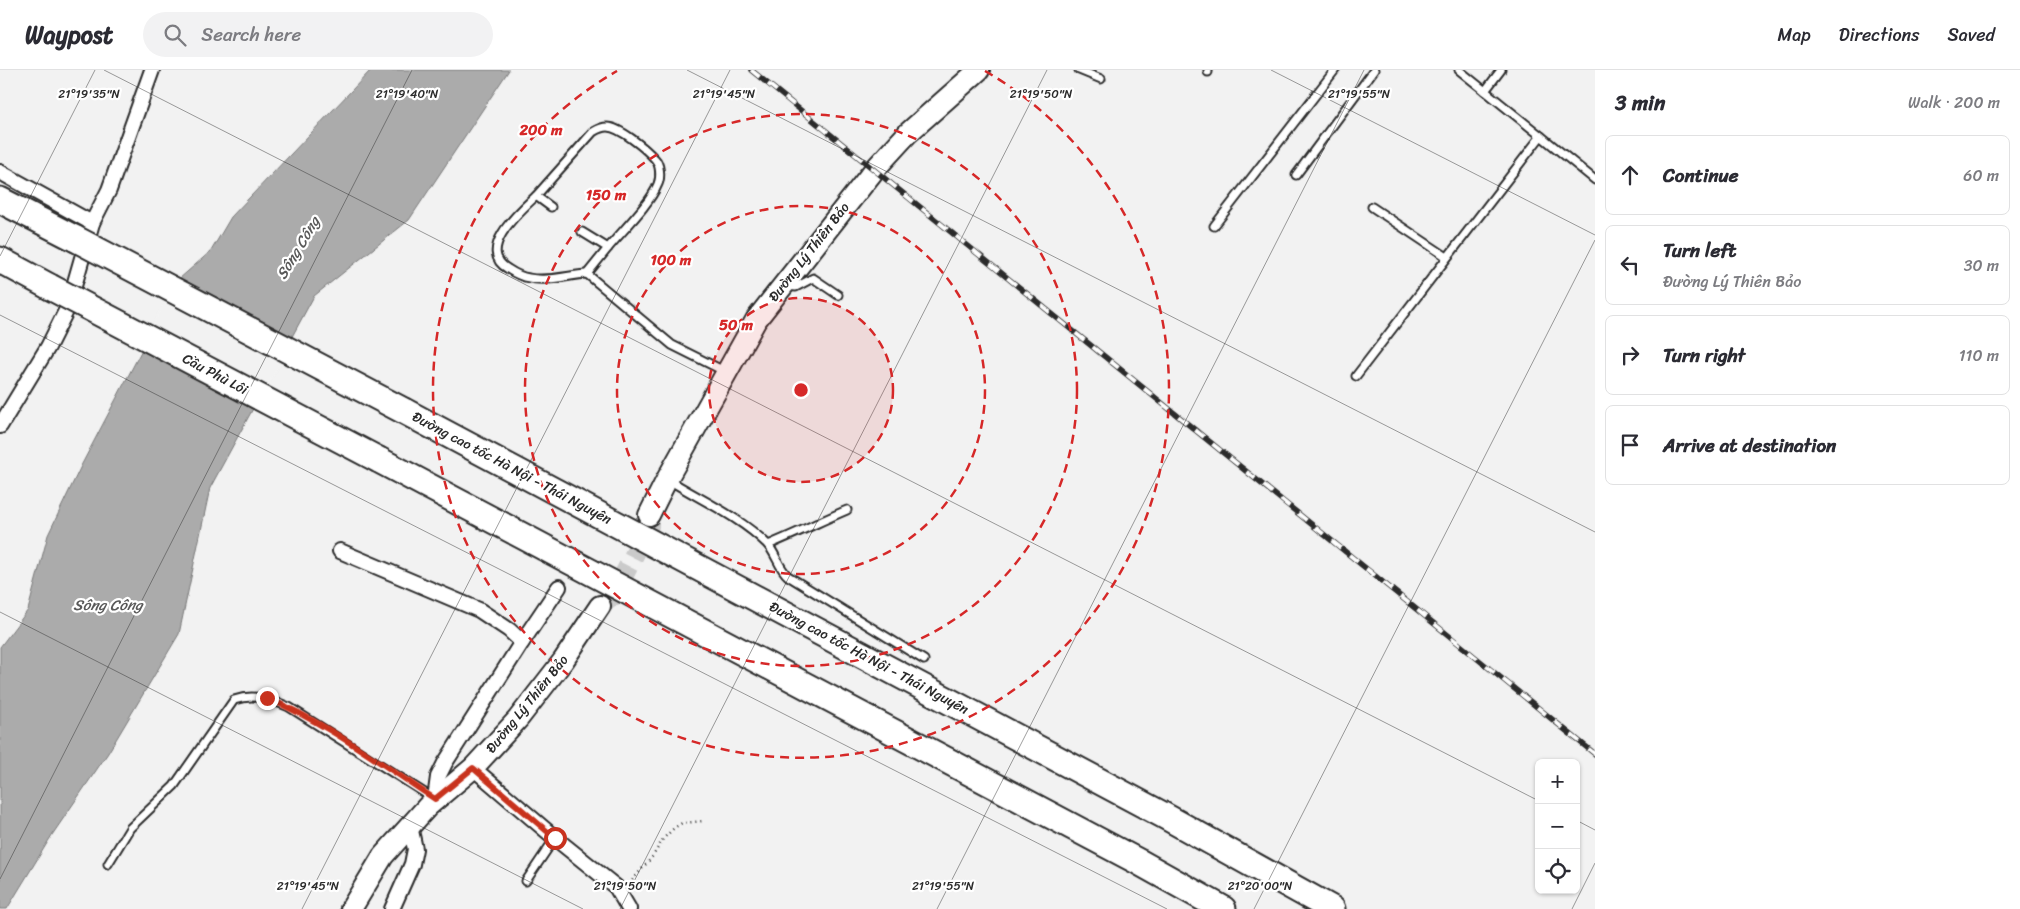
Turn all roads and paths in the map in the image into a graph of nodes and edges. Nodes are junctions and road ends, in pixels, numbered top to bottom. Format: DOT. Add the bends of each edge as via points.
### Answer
graph roads {
  1 [pos="152,70"];
  2 [pos="979,70"];
  3 [pos="1079,70"];
  4 [pos="1335,70"];
  5 [pos="1374,70"];
  6 [pos="1459,70"];
  7 [pos="1501,70"];
  8 [pos="1101,79"];
  9 [pos="1485,91"];
  10 [pos="1542,136"];
  11 [pos="0,172"];
  12 [pos="1296,175"];
  13 [pos="1595,180"];
  14 [pos="536,196"];
  15 [pos="0,200"];
  16 [pos="551,207"];
  17 [pos="1372,207"];
  18 [pos="1214,226"];
  19 [pos="84,231"];
  20 [pos="582,232"];
  21 [pos="608,248"];
  22 [pos="1447,257"];
  23 [pos="0,260"];
  24 [pos="587,274"];
  25 [pos="783,285"];
  26 [pos="838,295"];
  27 [pos="726,372"];
  28 [pos="1356,376"];
  29 [pos="0,426"];
  30 [pos="667,479"];
  31 [pos="847,510"];
  32 [pos="648,516"];
  33 [pos="768,545"];
  34 [pos="340,551"];
  35 [pos="559,587"];
  36 [pos="600,606"];
  37 [pos="522,642"];
  38 [pos="924,660"];
  39 [pos="473,768"];
  40 [pos="435,799"];
  41 [pos="704,821"];
  42 [pos="410,826"];
  43 [pos="555,838"];
  44 [pos="108,864"];
  45 [pos="526,881"];
  46 [pos="620,894"];
  47 [pos="351,909"];
  48 [pos="392,909"];
  49 [pos="629,909"];
  50 [pos="1223,909"];
  51 [pos="1332,909"];
  1 -- 19 [label="street" via="109,190"];
  2 -- 25 [label="main road, Đường Lý Thiên Bảo" via="908,133 875,169"];
  3 -- 8 [label="lane"];
  4 -- 18 [label="lane"];
  5 -- 12 [label="lane"];
  6 -- 9 [label="lane"];
  7 -- 9 [label="lane"];
  9 -- 10 [label="lane"];
  10 -- 13 [label="lane"];
  10 -- 22 [label="lane"];
  11 -- 19 [label="street"];
  14 -- 16 [label="lane"];
  14 -- 21 [label="lane" via="593,132 609,127 621,131 655,159 659,183"];
  14 -- 24 [label="lane" via="509,224 496,244 499,264 530,278"];
  15 -- 19 [label="highway"];
  17 -- 22 [label="lane"];
  19 -- 29 [label="street" via="68,308"];
  19 -- 51 [label="highway, Đường cao tốc Hà Nội - Thái Nguyên, bridge" via="404,411 1163,815"];
  20 -- 21 [label="lane"];
  21 -- 24 [label="lane"];
  22 -- 28 [label="lane"];
  23 -- 50 [label="highway, Cầu Phù Lôi, bridge"];
  24 -- 27 [label="lane" via="672,345"];
  25 -- 26 [label="lane" via="796,287 813,278"];
  25 -- 27 [label="main road, Đường Lý Thiên Bảo" via="756,320"];
  27 -- 30 [label="main road, Đường Lý Thiên Bảo"];
  30 -- 32 [label="main road, Đường Lý Thiên Bảo"];
  30 -- 33 [label="lane" via="738,522"];
  31 -- 33 [label="lane"];
  33 -- 38 [label="lane" via="788,576"];
  34 -- 37 [label="street" via="479,610"];
  35 -- 37 [label="street"];
  36 -- 39 [label="main road, Đường Lý Thiên Bảo" via="518,719"];
  37 -- 40 [label="street" via="445,763 438,777"];
  39 -- 40 [label="main road, Đường Lý Thiên Bảo"];
  39 -- 43 [label="street"];
  40 -- 42 [label="main road, Đường Lý Thiên Bảo"];
  40 -- 44 [label="lane" via="289,707 267,698 244,696 234,700 174,786 130,828"];
  41 -- 46 [label="path" via="682,823 674,828"];
  42 -- 47 [label="main road, Đường Lý Thiên Bảo" via="384,856"];
  42 -- 48 [label="street" via="415,849 412,864"];
  43 -- 45 [label="lane"];
  43 -- 46 [label="street" via="616,887"];
  46 -- 49 [label="street"];
}
